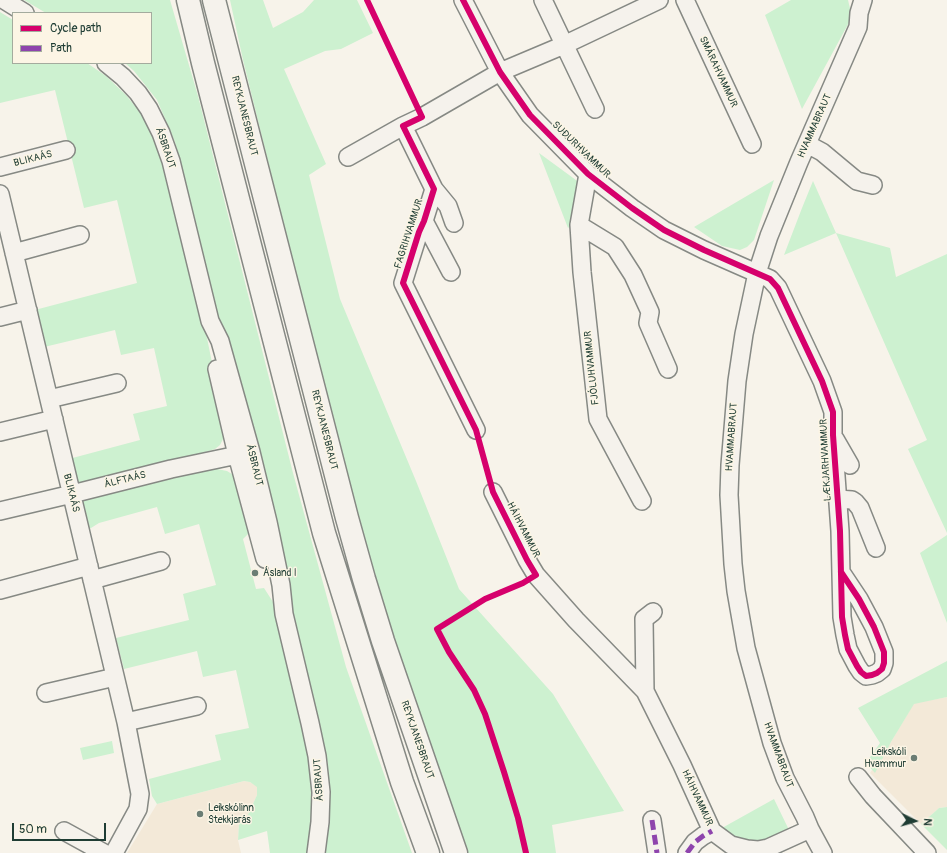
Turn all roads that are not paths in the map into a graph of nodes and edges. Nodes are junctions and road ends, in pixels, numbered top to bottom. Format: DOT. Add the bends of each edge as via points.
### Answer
graph roads {
  1 [pos="4,0"];
  2 [pos="188,0"];
  3 [pos="214,0"];
  4 [pos="463,0"];
  5 [pos="542,0"];
  6 [pos="659,0"];
  7 [pos="685,0"];
  8 [pos="863,0"];
  9 [pos="875,0"];
  10 [pos="24,12"];
  11 [pos="858,27"];
  12 [pos="564,45"];
  13 [pos="107,64"];
  14 [pos="500,72"];
  15 [pos="595,109"];
  16 [pos="403,126"];
  17 [pos="752,144"];
  18 [pos="807,144"];
  19 [pos="66,150"];
  20 [pos="348,157"];
  21 [pos="0,167"];
  22 [pos="588,174"];
  23 [pos="873,185"];
  24 [pos="434,189"];
  25 [pos="0,197"];
  26 [pos="424,221"];
  27 [pos="454,223"];
  28 [pos="579,225"];
  29 [pos="80,234"];
  30 [pos="14,253"];
  31 [pos="452,272"];
  32 [pos="757,273"];
  33 [pos="28,310"];
  34 [pos="0,316"];
  35 [pos="668,369"];
  36 [pos="117,383"];
  37 [pos="49,399"];
  38 [pos="54,419"];
  39 [pos="476,430"];
  40 [pos="0,432"];
  41 [pos="833,435"];
  42 [pos="244,453"];
  43 [pos="850,465"];
  44 [pos="492,492"];
  45 [pos="72,494"];
  46 [pos="838,499"];
  47 [pos="642,501"];
  48 [pos="0,511"];
  49 [pos="876,548"];
  50 [pos="161,561"];
  51 [pos="841,572"];
  52 [pos="90,573"];
  53 [pos="0,590"];
  54 [pos="653,612"];
  55 [pos="115,677"];
  56 [pos="645,691"];
  57 [pos="46,693"];
  58 [pos="197,706"];
  59 [pos="126,722"];
  60 [pos="858,777"];
  61 [pos="652,820"];
  62 [pos="810,829"];
  63 [pos="64,831"];
  64 [pos="712,831"];
  65 [pos="104,853"];
  66 [pos="114,853"];
  67 [pos="316,853"];
  68 [pos="428,853"];
  69 [pos="456,853"];
  70 [pos="657,853"];
  71 [pos="687,853"];
  72 [pos="823,853"];
  73 [pos="927,853"];
  1 -- 10 [label="street"];
  2 -- 68 [label="highway" via="324,532 402,782"];
  3 -- 69 [label="highway, REYKJANESBRAUT" via="364,579"];
  4 -- 14 [label="street, SUÐURHVAMMUR"];
  5 -- 12 [label="street"];
  6 -- 12 [label="street"];
  7 -- 17 [label="street, SMÁRAHVAMMUR"];
  8 -- 11 [label="street, HVAMMABRAUT"];
  9 -- 11 [label="street, HVAMMABRAUT"];
  11 -- 18 [label="street, HVAMMABRAUT"];
  12 -- 14 [label="street"];
  12 -- 15 [label="street"];
  13 -- 42 [label="street, ÁSBRAUT" via="138,93 149,109 171,161 210,321 220,341"];
  14 -- 16 [label="street"];
  14 -- 22 [label="street, SUÐURHVAMMUR" via="530,115"];
  16 -- 20 [label="street"];
  16 -- 24 [label="street, FAGRIHVAMMUR"];
  18 -- 23 [label="street" via="822,152 858,181"];
  18 -- 32 [label="street, HVAMMABRAUT" via="769,236"];
  19 -- 21 [label="street, BLIKAÁS"];
  22 -- 28 [label="street, FJÓLUHVAMMUR"];
  22 -- 32 [label="street, SUÐURHVAMMUR" via="664,230"];
  24 -- 26 [label="street, FAGRIHVAMMUR"];
  24 -- 27 [label="street, FAGRIHVAMMUR" via="448,206"];
  25 -- 30 [label="street, BLIKAÁS"];
  26 -- 31 [label="street, FAGRIHVAMMUR"];
  26 -- 39 [label="street, FAGRIHVAMMUR" via="403,283"];
  28 -- 35 [label="street" via="615,247 633,275 650,312 648,323"];
  28 -- 47 [label="street, FJÓLUHVAMMUR" via="598,419"];
  29 -- 30 [label="street"];
  30 -- 33 [label="street, BLIKAÁS"];
  32 -- 41 [label="street, LÆKJARHVAMMUR" via="770,279 778,288 822,381 833,412"];
  32 -- 62 [label="street, HVAMMABRAUT" via="744,334 732,432 728,495 733,564 746,648 772,743 785,778"];
  33 -- 34 [label="street"];
  33 -- 37 [label="street, BLIKAÁS"];
  36 -- 37 [label="street"];
  37 -- 38 [label="street, BLIKAÁS"];
  38 -- 40 [label="street"];
  38 -- 45 [label="street, BLIKAÁS"];
  41 -- 43 [label="street, LÆKJARHVAMMUR"];
  41 -- 46 [label="street, LÆKJARHVAMMUR"];
  42 -- 45 [label="street, ÁLFTAÁS"];
  42 -- 67 [label="street, ÁSBRAUT" via="268,522 281,585 284,614 317,756 321,792"];
  44 -- 56 [label="street, HÁIHVAMMUR" via="536,576"];
  45 -- 48 [label="street, ÁLFTAÁS"];
  45 -- 52 [label="street, BLIKAÁS"];
  46 -- 49 [label="street, LÆKJARHVAMMUR" via="852,500 860,508"];
  46 -- 51 [label="street, LÆKJARHVAMMUR"];
  50 -- 52 [label="street"];
  51 -- 51 [label="street, LÆKJARHVAMMUR" via="842,617 848,648 861,672 866,676 872,675 882,670 884,652 859,599"];
  52 -- 53 [label="street"];
  52 -- 55 [label="street, BLIKAÁS"];
  54 -- 56 [label="street, HÁIHVAMMUR" via="644,619"];
  55 -- 57 [label="street"];
  55 -- 59 [label="street, BLIKAÁS"];
  56 -- 64 [label="street, HÁIHVAMMUR"];
  58 -- 59 [label="street"];
  59 -- 66 [label="street, BLIKAÁS" via="140,794 138,809"];
  60 -- 73 [label="street"];
  61 -- 70 [label="street"];
  62 -- 64 [label="street, HÁIHVAMMUR" via="758,850 731,845"];
  62 -- 72 [label="street, HVAMMABRAUT"];
  63 -- 65 [label="street"];
  64 -- 71 [label="street" via="695,842"];
}
